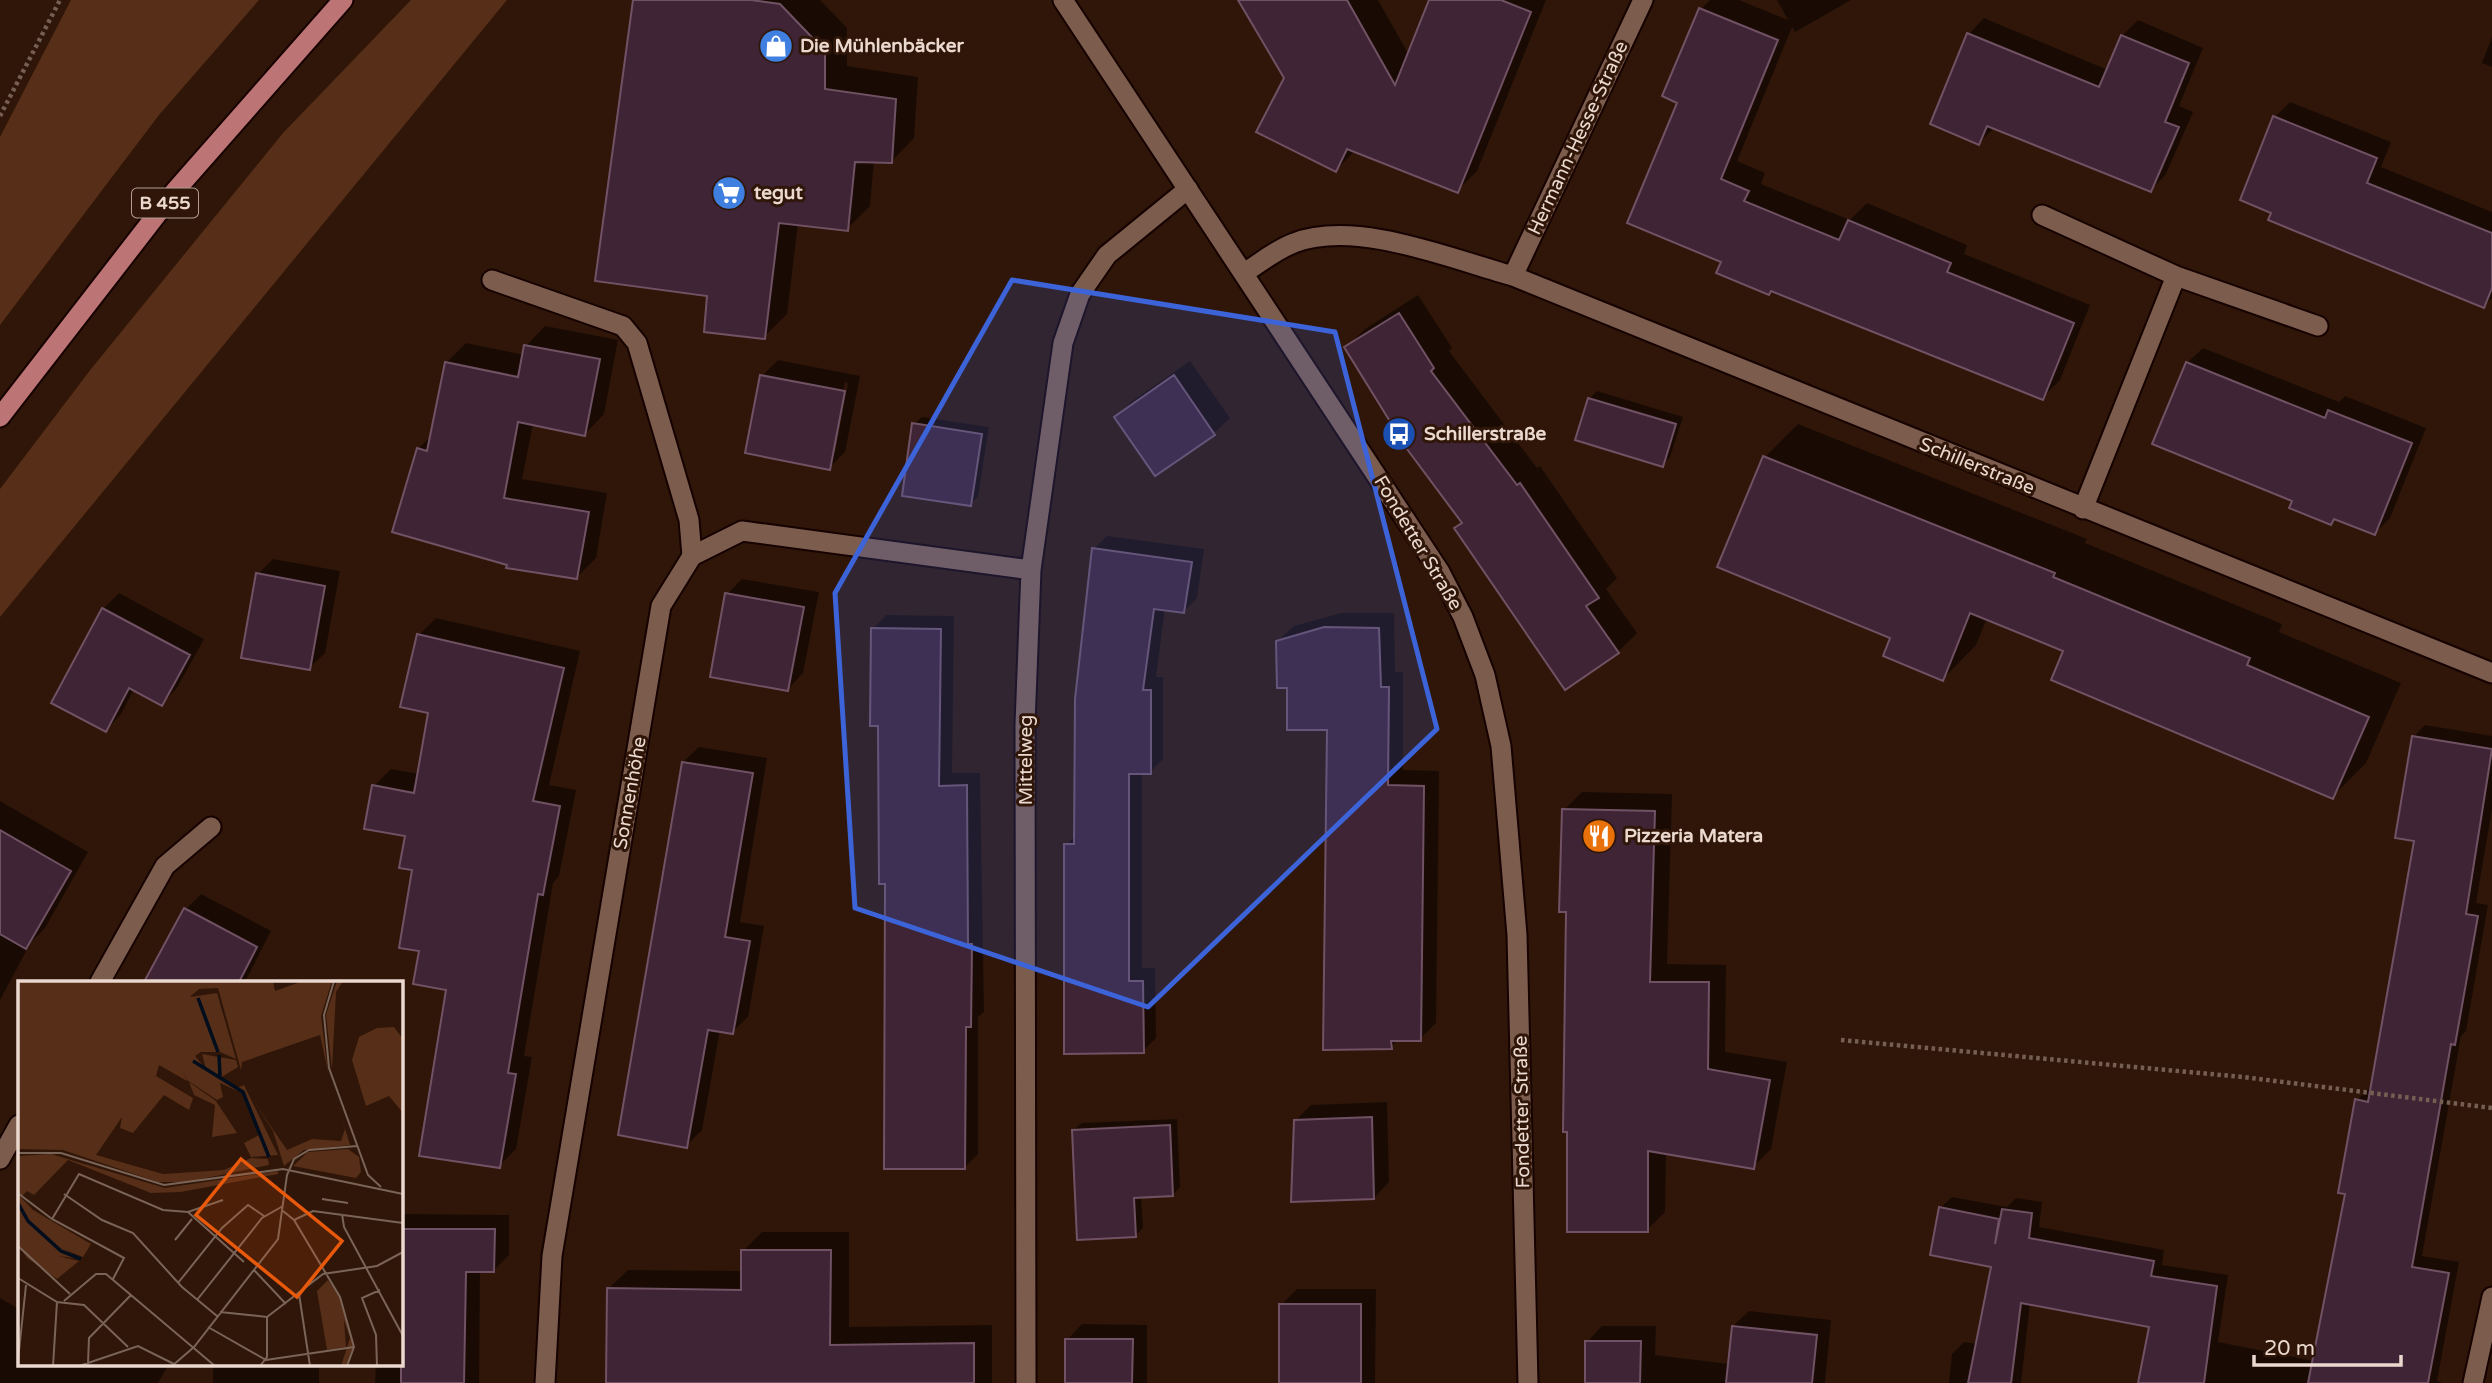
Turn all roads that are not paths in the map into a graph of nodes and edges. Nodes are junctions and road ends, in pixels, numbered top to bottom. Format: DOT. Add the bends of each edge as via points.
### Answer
graph roads {
  1 [pos="343,0"];
  2 [pos="1063,0"];
  3 [pos="1643,0"];
  4 [pos="1188,189"];
  5 [pos="2042,215"];
  6 [pos="1244,273"];
  7 [pos="1513,276"];
  8 [pos="2176,276"];
  9 [pos="492,280"];
  10 [pos="2318,326"];
  11 [pos="0,417"];
  12 [pos="2083,509"];
  13 [pos="692,556"];
  14 [pos="1031,570"];
  15 [pos="2492,673"];
  16 [pos="211,827"];
  17 [pos="101,981"];
  18 [pos="18,1127"];
  19 [pos="0,1159"];
  20 [pos="2492,1297"];
  21 [pos="2490,1320"];
  22 [pos="545,1383"];
  23 [pos="1026,1383"];
  24 [pos="1528,1383"];
  25 [pos="2473,1383"];
  1 -- 11 [label="main road, B 455" via="175,191"];
  2 -- 4 [label="street, Fondetter Straße"];
  3 -- 7 [label="street, Hermann-Hesse-Straße"];
  4 -- 6 [label="street, Fondetter Straße"];
  4 -- 14 [label="street, Mittelweg" via="1107,255 1080,294 1063,343"];
  5 -- 8 [label="street"];
  6 -- 7 [label="street, Schillerstraße" via="1293,243 1328,234 1363,235"];
  6 -- 24 [label="street, Fondetter Straße" via="1440,572 1485,675 1501,746 1517,935"];
  7 -- 12 [label="street, Schillerstraße"];
  8 -- 10 [label="street"];
  8 -- 12 [label="street"];
  9 -- 13 [label="street" via="624,326 637,343 688,520"];
  12 -- 15 [label="street, Schillerstraße"];
  13 -- 14 [label="street" via="742,531"];
  13 -- 22 [label="street, Sonnenhöhe" via="662,606 552,1256"];
  14 -- 23 [label="street, Mittelweg" via="1025,724"];
  16 -- 17 [label="street" via="165,866"];
  18 -- 19 [label="street"];
  20 -- 21 [label="street"];
  21 -- 25 [label="street"];
}
